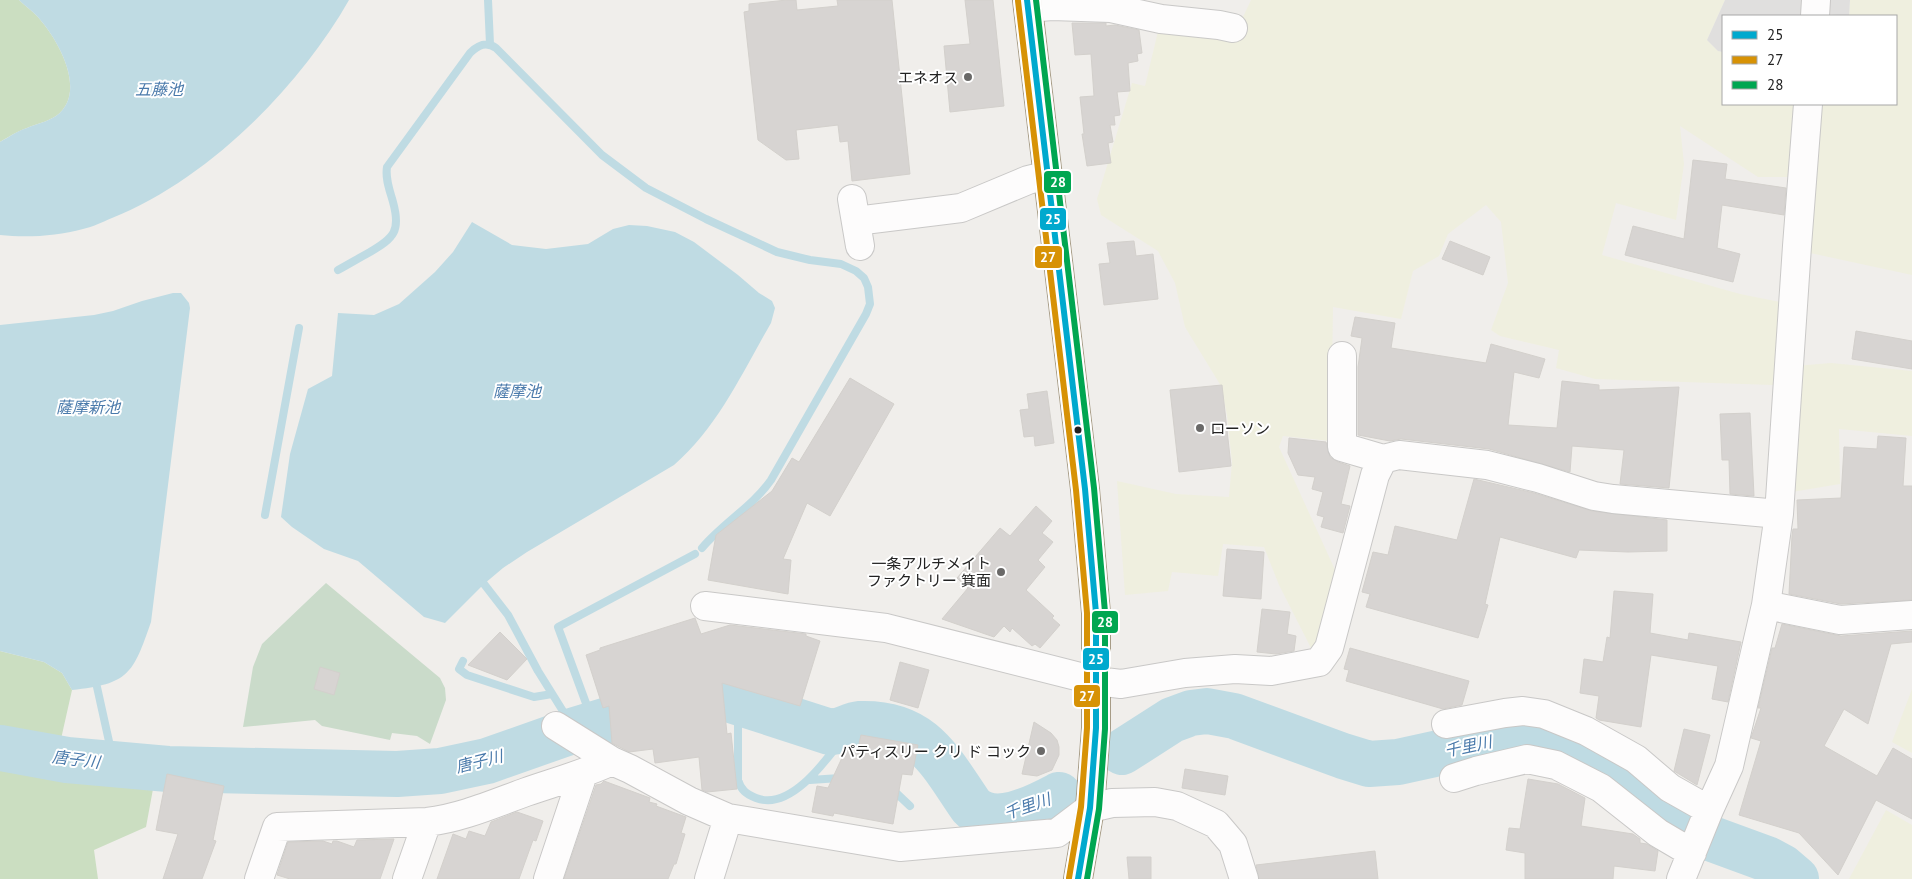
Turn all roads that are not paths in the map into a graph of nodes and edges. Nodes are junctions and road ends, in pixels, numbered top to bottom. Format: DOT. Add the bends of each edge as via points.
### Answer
graph roads {
  1 [pos="1816,0"];
  2 [pos="1027,4"];
  3 [pos="1815,15"];
  4 [pos="1232,28"];
  5 [pos="1808,105"];
  6 [pos="1048,175"];
  7 [pos="856,222"];
  8 [pos="1342,356"];
  9 [pos="1383,459"];
  10 [pos="1780,514"];
  11 [pos="1766,605"];
  12 [pos="705,606"];
  13 [pos="1912,615"];
  14 [pos="1096,681"];
  15 [pos="1446,724"];
  16 [pos="566,733"];
  17 [pos="612,761"];
  18 [pos="583,774"];
  19 [pos="1454,778"];
  20 [pos="1090,808"];
  21 [pos="1709,810"];
  22 [pos="728,818"];
  23 [pos="427,822"];
  24 [pos="1692,853"];
  25 [pos="259,879"];
  26 [pos="407,879"];
  27 [pos="548,879"];
  28 [pos="709,879"];
  29 [pos="1078,879"];
  30 [pos="1244,879"];
  31 [pos="1681,879"];
  1 -- 3 [label="street"];
  2 -- 4 [label="street" via="1111,8 1161,19"];
  2 -- 6 [label="main road"];
  5 -- 10 [label="street"];
  6 -- 7 [label="street" via="962,208"];
  6 -- 14 [label="main road" via="1085,489 1096,613"];
  8 -- 9 [label="street" via="1342,447"];
  9 -- 10 [label="street" via="1399,455 1487,464 1594,496"];
  9 -- 14 [label="street" via="1375,475 1329,648 1319,662 1271,671 1235,669 1185,673 1121,684"];
  10 -- 11 [label="street"];
  11 -- 13 [label="street" via="1840,620"];
  11 -- 21 [label="street" via="1729,766"];
  12 -- 14 [label="street" via="886,628"];
  14 -- 20 [label="main road"];
  15 -- 21 [label="street" via="1523,711 1544,714 1586,731 1636,759 1670,788"];
  16 -- 17 [label="street"];
  17 -- 18 [label="street"];
  17 -- 22 [label="street"];
  18 -- 23 [label="street" via="448,820"];
  18 -- 27 [label="street"];
  19 -- 24 [label="street" via="1527,759 1556,765 1601,788 1658,833"];
  20 -- 22 [label="street" via="1057,833 900,847"];
  20 -- 29 [label="main road"];
  20 -- 30 [label="street" via="1112,803 1155,802 1177,806 1200,816 1216,824 1233,844"];
  21 -- 24 [label="street"];
  22 -- 28 [label="street"];
  23 -- 25 [label="street" via="277,827"];
  23 -- 26 [label="street"];
  24 -- 31 [label="street"];
}
